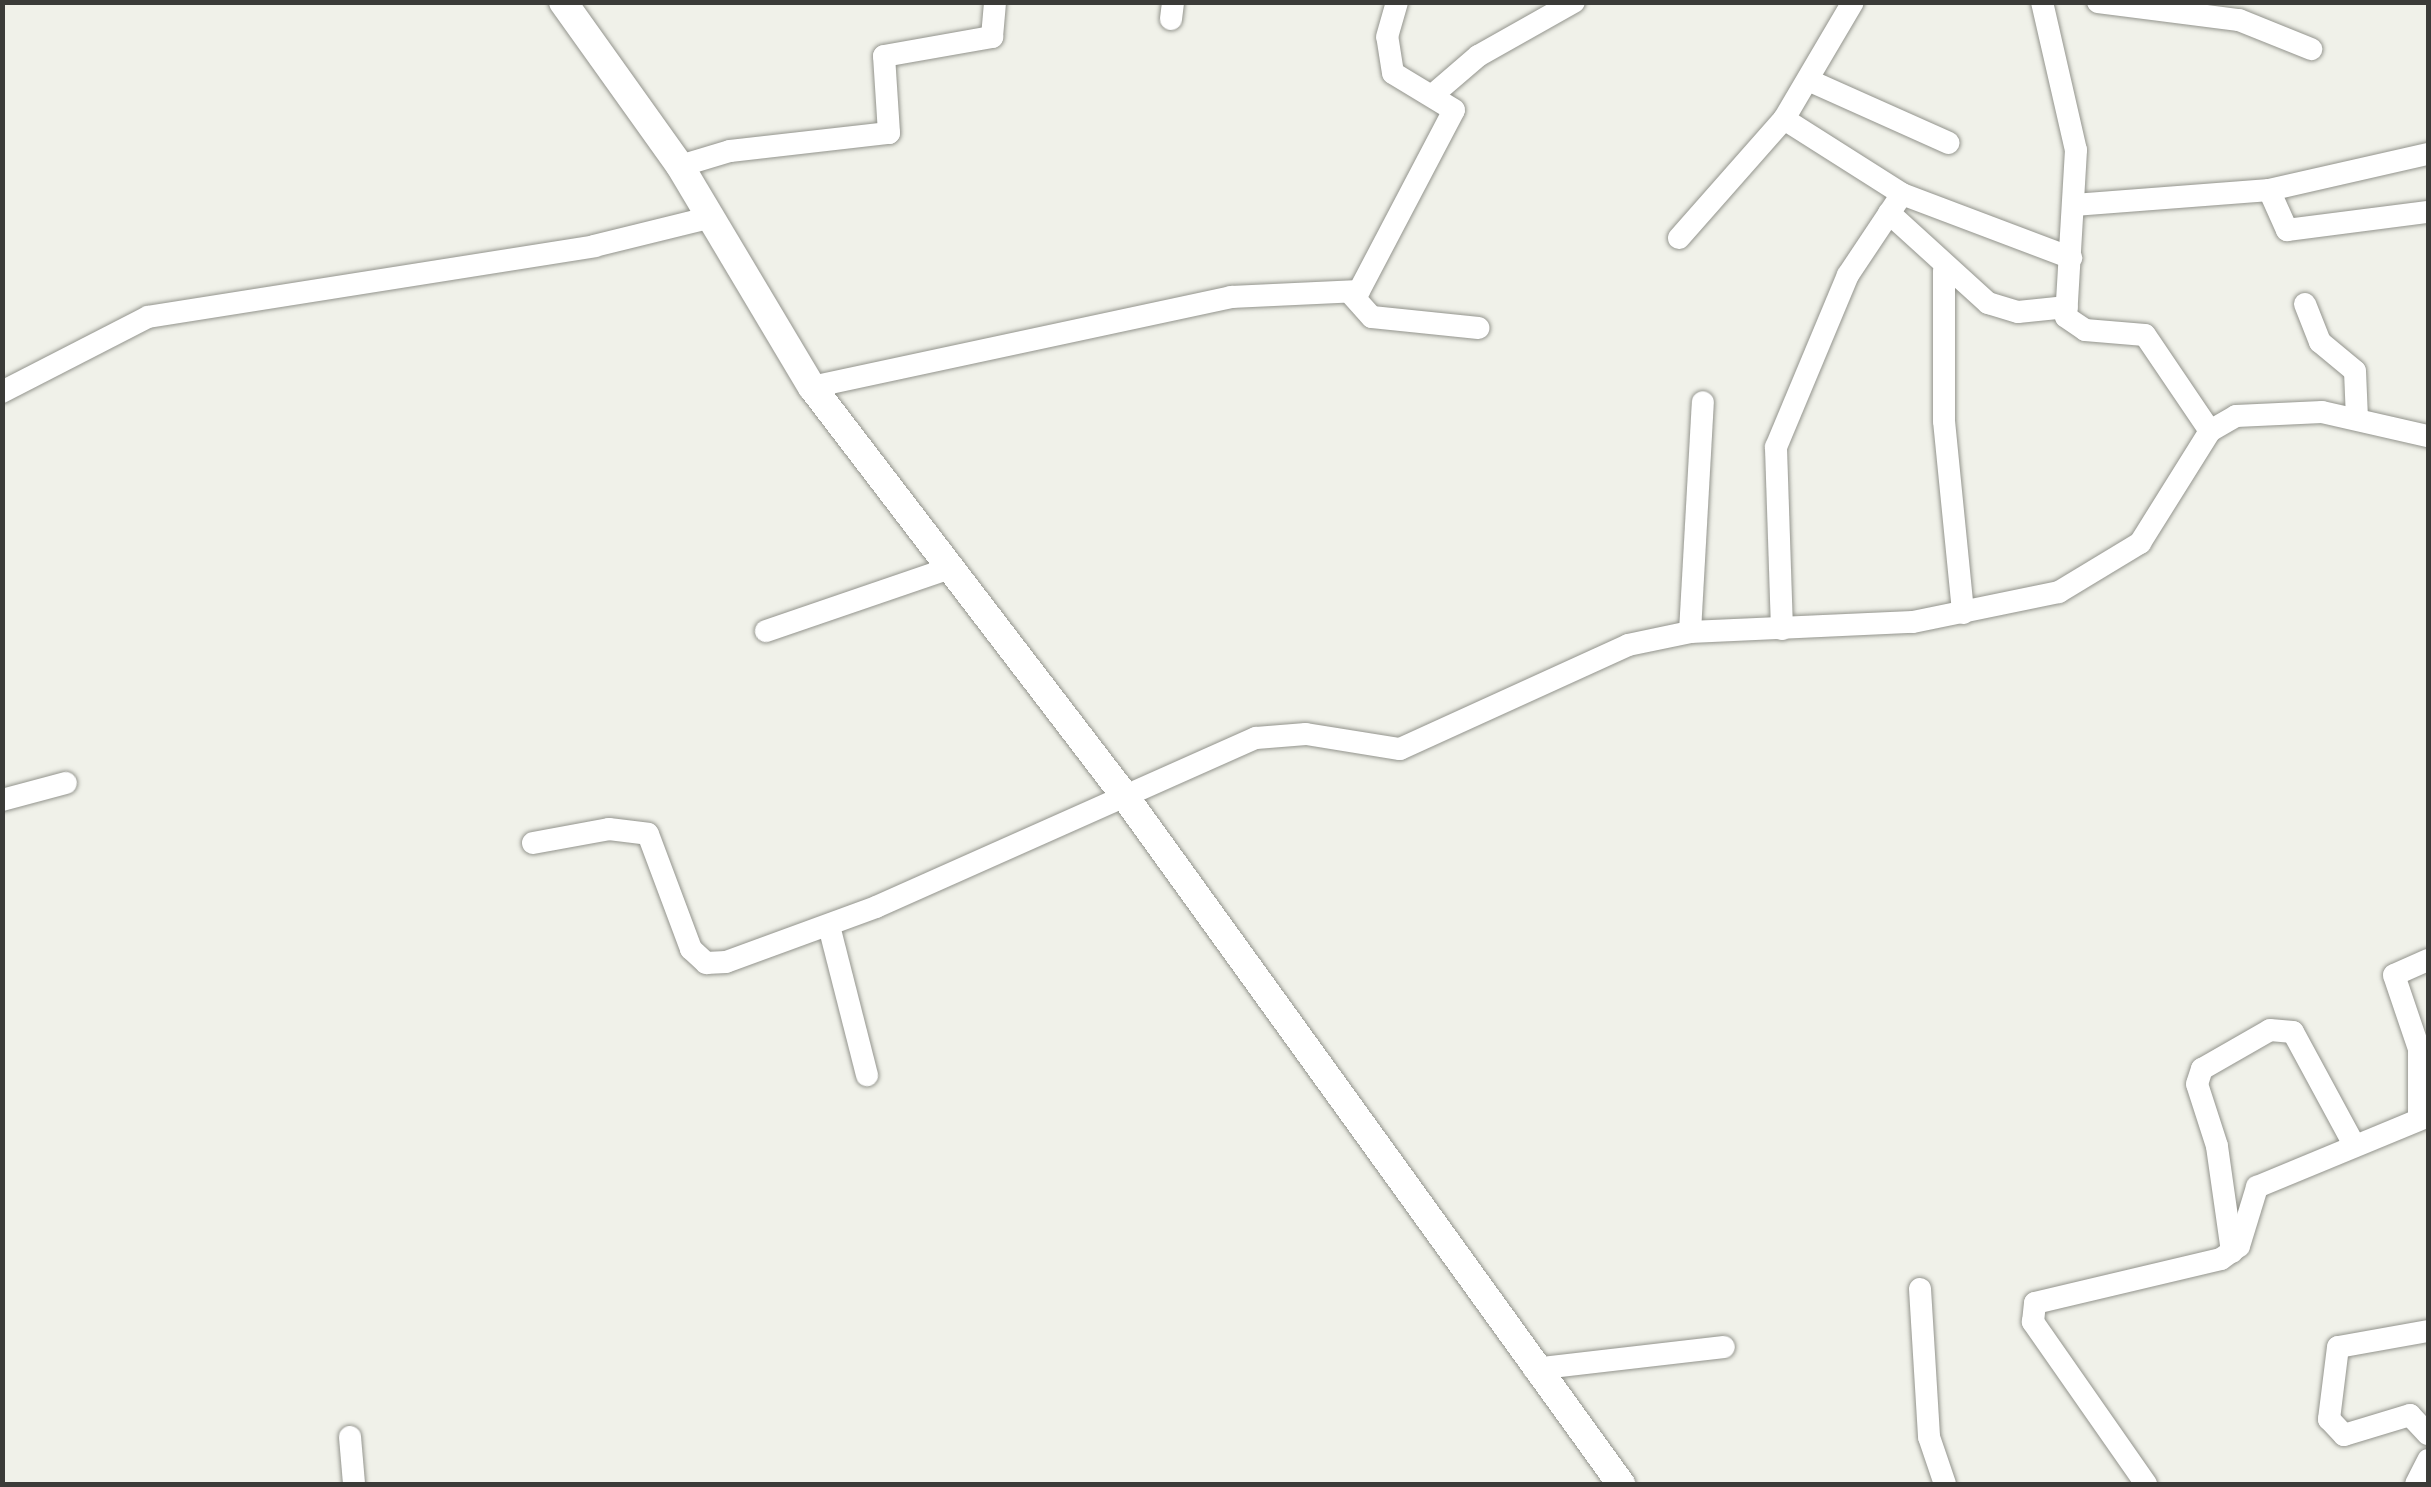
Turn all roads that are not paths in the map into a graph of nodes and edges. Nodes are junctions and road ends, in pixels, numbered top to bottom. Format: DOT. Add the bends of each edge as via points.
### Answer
graph roads {
  1 [pos="563,2"];
  2 [pos="996,2"];
  3 [pos="1397,2"];
  4 [pos="1574,2"];
  5 [pos="1853,2"];
  6 [pos="2042,2"];
  7 [pos="2098,2"];
  8 [pos="2311,49"];
  9 [pos="1808,80"];
  10 [pos="1434,93"];
  11 [pos="1784,119"];
  12 [pos="1949,143"];
  13 [pos="2428,154"];
  14 [pos="680,166"];
  15 [pos="2269,190"];
  16 [pos="1896,203"];
  17 [pos="2074,205"];
  18 [pos="2428,212"];
  19 [pos="704,219"];
  20 [pos="1678,238"];
  21 [pos="2071,258"];
  22 [pos="1944,272"];
  23 [pos="1351,294"];
  24 [pos="2305,304"];
  25 [pos="2067,306"];
  26 [pos="1478,328"];
  27 [pos="812,387"];
  28 [pos="2,392"];
  29 [pos="1704,402"];
  30 [pos="2357,418"];
  31 [pos="2210,431"];
  32 [pos="2428,436"];
  33 [pos="950,568"];
  34 [pos="1963,613"];
  35 [pos="1782,630"];
  36 [pos="766,631"];
  37 [pos="1690,632"];
  38 [pos="66,782"];
  39 [pos="1121,791"];
  40 [pos="2,800"];
  41 [pos="534,843"];
  42 [pos="829,926"];
  43 [pos="2428,960"];
  44 [pos="867,1075"];
  45 [pos="2424,1116"];
  46 [pos="2354,1144"];
  47 [pos="2232,1252"];
  48 [pos="1920,1289"];
  49 [pos="2428,1331"];
  50 [pos="1724,1346"];
  51 [pos="1534,1369"];
  52 [pos="2428,1434"];
  53 [pos="350,1437"];
  54 [pos="2428,1460"];
  55 [pos="354,1484"];
  56 [pos="1622,1484"];
  57 [pos="1945,1484"];
  58 [pos="2146,1484"];
  59 [pos="2416,1484"];
  1 -- 14 [label="street"];
  2 -- 14 [label="street" via="992,37 884,56 890,133 730,151"];
  3 -- 10 [label="street" via="1390,65"];
  4 -- 10 [label="street" via="1478,56"];
  5 -- 9 [label="street"];
  6 -- 17 [label="street" via="2076,150"];
  7 -- 8 [label="street" via="2238,20"];
  9 -- 11 [label="street"];
  9 -- 12 [label="street"];
  10 -- 23 [label="street" via="1451,103 1453,118 1374,274"];
  11 -- 16 [label="street"];
  11 -- 20 [label="street"];
  13 -- 15 [label="street"];
  14 -- 19 [label="street"];
  15 -- 17 [label="street"];
  15 -- 18 [label="street" via="2287,230"];
  16 -- 21 [label="street"];
  16 -- 22 [label="street"];
  16 -- 35 [label="street" via="1848,275 1776,447"];
  17 -- 21 [label="street"];
  19 -- 27 [label="street"];
  19 -- 28 [label="street" via="576,250 148,317"];
  21 -- 25 [label="street"];
  22 -- 25 [label="street" via="2002,310"];
  22 -- 34 [label="street" via="1944,421"];
  23 -- 26 [label="street" via="1372,317"];
  23 -- 27 [label="street" via="1230,298"];
  24 -- 30 [label="street" via="2320,342 2355,371"];
  25 -- 31 [label="street" via="2084,330 2145,335"];
  27 -- 33 [label="street"];
  29 -- 37 [label="street"];
  30 -- 31 [label="street" via="2236,416"];
  30 -- 32 [label="street"];
  31 -- 34 [label="street" via="2126,556 2060,592"];
  33 -- 36 [label="street"];
  33 -- 39 [label="street"];
  34 -- 35 [label="street"];
  35 -- 37 [label="street"];
  37 -- 39 [label="street" via="1628,645 1400,748 1284,734"];
  38 -- 40 [label="street"];
  39 -- 42 [label="street"];
  39 -- 51 [label="street"];
  41 -- 42 [label="street" via="609,828 648,834 691,949 706,962"];
  42 -- 44 [label="street"];
  43 -- 45 [label="street" via="2394,975 2419,1049"];
  45 -- 46 [label="street"];
  46 -- 47 [label="street" via="2258,1187"];
  46 -- 47 [label="street" via="2293,1032 2270,1030 2202,1069 2197,1084 2218,1146"];
  47 -- 58 [label="street" via="2044,1300 2032,1312"];
  48 -- 57 [label="street" via="1929,1437"];
  49 -- 52 [label="street" via="2338,1347 2329,1419 2344,1434 2410,1415"];
  50 -- 51 [label="street"];
  51 -- 56 [label="street"];
  53 -- 55 [label="street"];
  54 -- 59 [label="street"];
}
